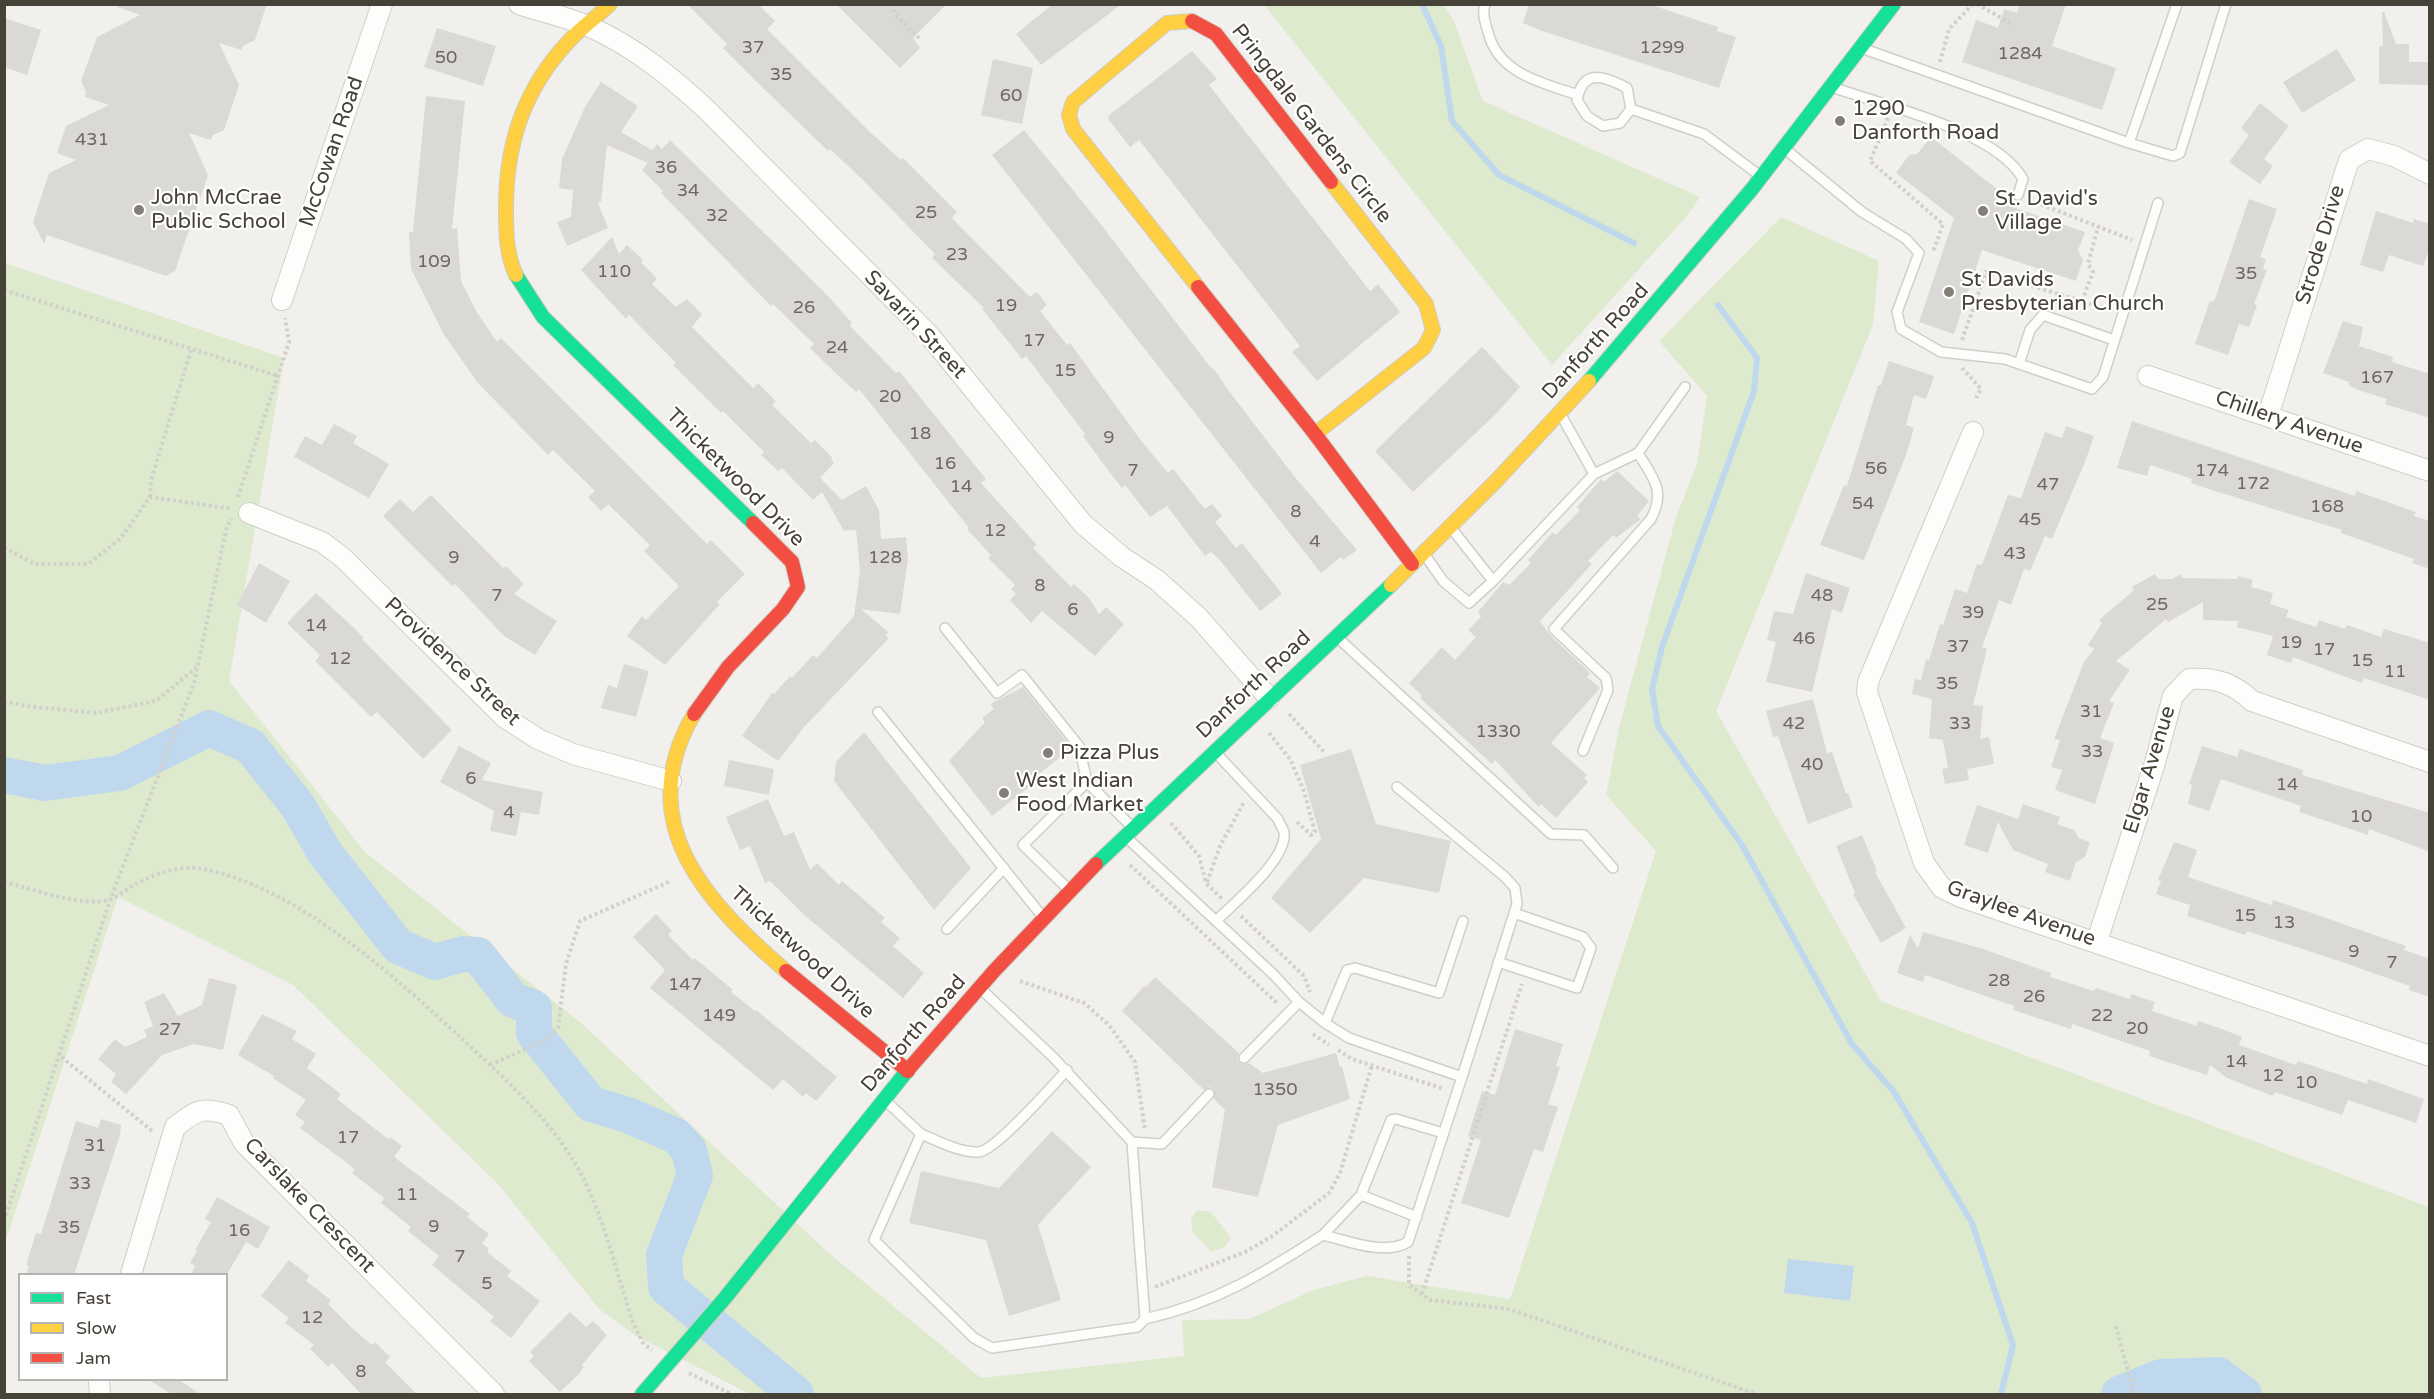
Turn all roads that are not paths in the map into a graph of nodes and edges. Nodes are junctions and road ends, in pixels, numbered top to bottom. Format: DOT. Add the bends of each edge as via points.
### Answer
graph roads {
  1 [pos="382,4"];
  2 [pos="519,4"];
  3 [pos="610,4"];
  4 [pos="1485,4"];
  5 [pos="1894,4"];
  6 [pos="2177,4"];
  7 [pos="2226,4"];
  8 [pos="588,26"];
  9 [pos="1861,48"];
  10 [pos="1833,87"];
  11 [pos="1578,94"];
  12 [pos="1630,109"];
  13 [pos="2129,143"];
  14 [pos="1783,147"];
  15 [pos="2430,174"];
  16 [pos="1761,176"];
  17 [pos="2018,195"];
  18 [pos="2158,203"];
  19 [pos="282,300"];
  20 [pos="2114,340"];
  21 [pos="2019,363"];
  22 [pos="2148,376"];
  23 [pos="1685,387"];
  24 [pos="1560,414"];
  25 [pos="2268,416"];
  26 [pos="1973,432"];
  27 [pos="1315,434"];
  28 [pos="1638,453"];
  29 [pos="2430,471"];
  30 [pos="1594,474"];
  31 [pos="249,513"];
  32 [pos="1450,527"];
  33 [pos="1424,553"];
  34 [pos="1412,564"];
  35 [pos="1493,581"];
  36 [pos="945,628"];
  37 [pos="1336,636"];
  38 [pos="1269,698"];
  39 [pos="878,712"];
  40 [pos="1582,751"];
  41 [pos="1214,752"];
  42 [pos="2430,762"];
  43 [pos="671,782"];
  44 [pos="1088,782"];
  45 [pos="1397,787"];
  46 [pos="1130,832"];
  47 [pos="1004,868"];
  48 [pos="1613,868"];
  49 [pos="1070,891"];
  50 [pos="1514,913"];
  51 [pos="1044,918"];
  52 [pos="1216,921"];
  53 [pos="1463,921"];
  54 [pos="947,929"];
  55 [pos="2097,941"];
  56 [pos="1498,962"];
  57 [pos="981,988"];
  58 [pos="1299,1002"];
  59 [pos="1324,1023"];
  60 [pos="2430,1056"];
  61 [pos="1244,1058"];
  62 [pos="1066,1070"];
  63 [pos="908,1071"];
  64 [pos="1462,1077"];
  65 [pos="1209,1095"];
  66 [pos="884,1100"];
  67 [pos="1443,1133"];
  68 [pos="921,1134"];
  69 [pos="1132,1142"];
  70 [pos="1361,1195"];
  71 [pos="1417,1217"];
  72 [pos="1323,1235"];
  73 [pos="132,1273"];
  74 [pos="1144,1319"];
  75 [pos="494,1395"];
  76 [pos="642,1395"];
  1 -- 19 [label="street, McCowan Road"];
  2 -- 8 [label="street, Savarin Street"];
  3 -- 8 [label="street, Thicketwood Drive"];
  4 -- 11 [label="lane" via="1489,39 1503,61 1523,76"];
  5 -- 9 [label="street, Danforth Road"];
  6 -- 13 [label="lane"];
  7 -- 13 [label="lane" via="2180,153 2173,156"];
  8 -- 38 [label="street, Savarin Street" via="630,47 707,110 930,336 1083,524 1157,580 1199,618"];
  8 -- 43 [label="street, Thicketwood Drive" via="561,49 522,113 512,138 505,218 510,260 520,286 543,317 792,562 798,586 786,609 755,638 690,720"];
  9 -- 10 [label="street, Danforth Road"];
  9 -- 13 [label="lane"];
  10 -- 14 [label="street, Danforth Road"];
  10 -- 17 [label="lane" via="1965,133 2016,167 2023,179"];
  11 -- 12 [label="lane" via="1577,100 1587,116 1603,126 1620,123"];
  11 -- 12 [label="lane" via="1589,78 1606,77 1628,88"];
  12 -- 16 [label="lane" via="1704,134"];
  14 -- 16 [label="street, Danforth Road"];
  14 -- 21 [label="lane" via="1862,212 1906,239 1919,253 1897,312 1901,329 1941,352"];
  15 -- 25 [label="street, Strode Drive" via="2394,156 2368,149 2349,160"];
  16 -- 24 [label="street, Danforth Road" via="1639,327"];
  18 -- 20 [label="lane"];
  20 -- 21 [label="lane" via="2043,315 2031,330"];
  20 -- 21 [label="lane" via="2103,377 2092,389"];
  22 -- 25 [label="street, Chillery Avenue"];
  23 -- 28 [label="lane"];
  24 -- 30 [label="lane"];
  24 -- 32 [label="street, Danforth Road"];
  25 -- 29 [label="street, Chillery Avenue"];
  26 -- 55 [label="street, Graylee Avenue" via="1874,666 1867,692 1924,863 1935,881 1961,897"];
  27 -- 27 [label="street, Pringdale Gardens Circle" via="1071,125 1069,111 1077,98 1167,24 1194,21 1216,34 1426,304 1433,330 1424,348"];
  27 -- 34 [label="street, Pringdale Gardens Circle"];
  28 -- 30 [label="lane"];
  28 -- 40 [label="lane" via="1658,489 1657,507 1651,519 1554,629 1608,683"];
  30 -- 35 [label="lane"];
  31 -- 43 [label="street, Providence Street" via="322,542 342,557 504,717 538,740"];
  32 -- 33 [label="street, Danforth Road"];
  32 -- 35 [label="lane"];
  33 -- 34 [label="street, Danforth Road"];
  33 -- 35 [label="lane" via="1443,580 1469,603"];
  34 -- 37 [label="street, Danforth Road"];
  36 -- 44 [label="lane" via="997,693 1022,675 1079,746"];
  37 -- 38 [label="street, Danforth Road"];
  37 -- 48 [label="lane" via="1551,834 1584,835"];
  38 -- 41 [label="street, Danforth Road"];
  39 -- 47 [label="lane"];
  41 -- 46 [label="street, Danforth Road"];
  41 -- 52 [label="lane" via="1278,819 1284,832 1281,849 1271,866"];
  42 -- 55 [label="street, Elgar Avenue" via="2252,701 2224,682 2189,678 2173,696"];
  43 -- 63 [label="street, Thicketwood Drive" via="674,837 708,897 736,929"];
  44 -- 46 [label="lane"];
  44 -- 49 [label="lane" via="1023,844"];
  45 -- 50 [label="lane" via="1505,877 1515,888"];
  46 -- 49 [label="street, Danforth Road"];
  46 -- 52 [label="lane"];
  47 -- 51 [label="lane"];
  47 -- 54 [label="lane"];
  49 -- 51 [label="street, Danforth Road"];
  50 -- 56 [label="lane"];
  50 -- 56 [label="lane" via="1583,937 1591,948 1577,988"];
  51 -- 57 [label="street, Danforth Road"];
  52 -- 58 [label="lane"];
  53 -- 59 [label="lane" via="1439,993 1347,969"];
  55 -- 60 [label="street, Graylee Avenue"];
  56 -- 64 [label="lane"];
  57 -- 62 [label="lane"];
  57 -- 63 [label="street, Danforth Road"];
  58 -- 59 [label="lane"];
  58 -- 61 [label="lane"];
  59 -- 64 [label="lane" via="1349,1038"];
  62 -- 68 [label="lane" via="998,1141 981,1152 963,1150"];
  62 -- 69 [label="lane"];
  63 -- 66 [label="street, Danforth Road"];
  64 -- 67 [label="lane"];
  65 -- 69 [label="lane" via="1162,1144"];
  66 -- 68 [label="lane"];
  66 -- 76 [label="street, Danforth Road" via="721,1306"];
  67 -- 70 [label="lane" via="1391,1120"];
  67 -- 71 [label="lane"];
  68 -- 74 [label="lane" via="874,1240 974,1338 992,1348 1137,1327"];
  69 -- 74 [label="lane"];
  70 -- 71 [label="lane"];
  70 -- 72 [label="lane"];
  71 -- 72 [label="lane" via="1408,1242 1398,1248 1375,1248"];
  72 -- 74 [label="lane" via="1251,1281 1181,1311"];
  73 -- 75 [label="street, Carslake Crescent" via="176,1127 194,1112 211,1109 229,1115 244,1143"];
}
